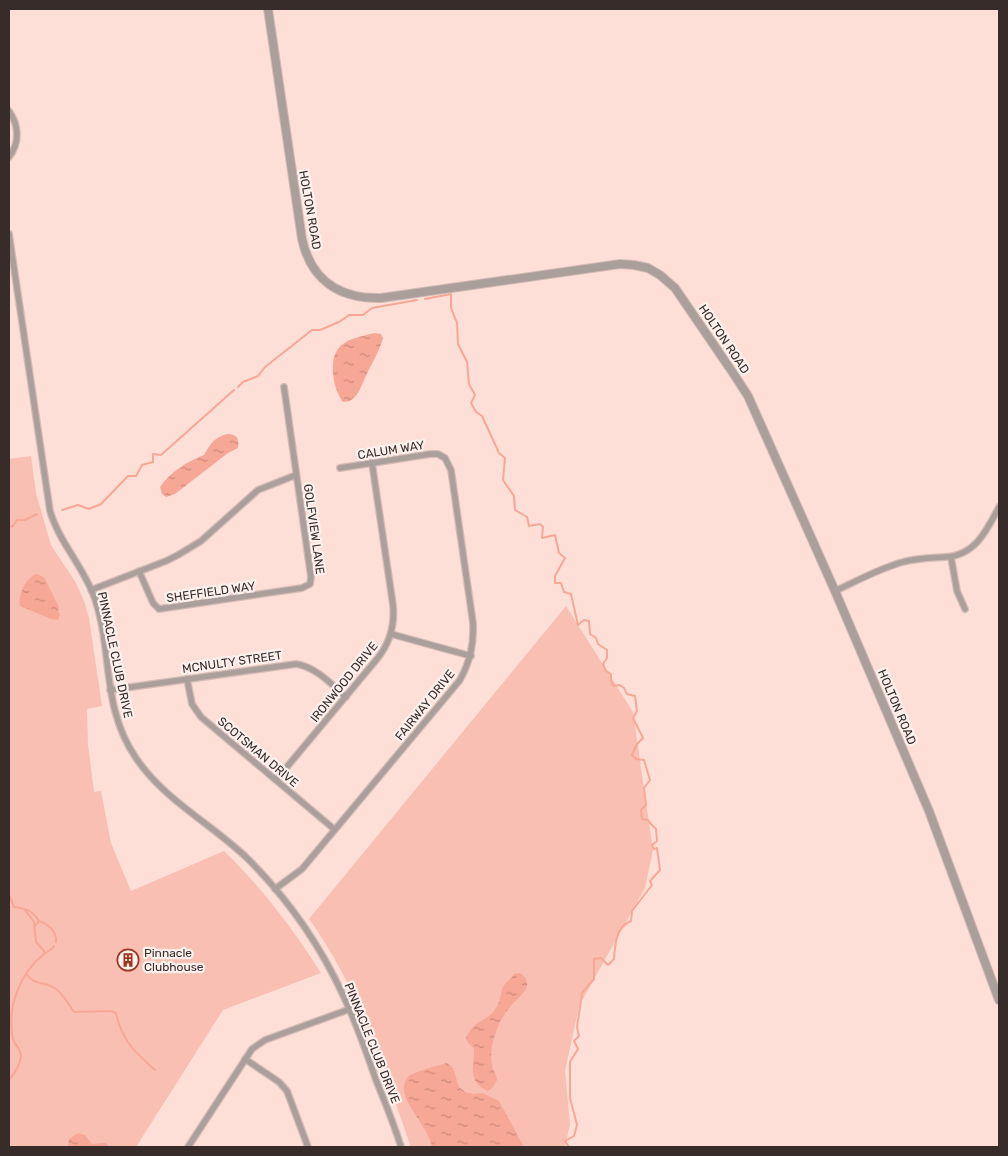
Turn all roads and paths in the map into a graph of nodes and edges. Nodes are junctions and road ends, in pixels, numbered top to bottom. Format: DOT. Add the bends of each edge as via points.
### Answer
graph roads {
  1 [pos="268,9"];
  2 [pos="9,111"];
  3 [pos="9,157"];
  4 [pos="9,234"];
  5 [pos="284,387"];
  6 [pos="445,458"];
  7 [pos="372,464"];
  8 [pos="340,468"];
  9 [pos="296,475"];
  10 [pos="999,507"];
  11 [pos="951,557"];
  12 [pos="140,571"];
  13 [pos="308,586"];
  14 [pos="92,590"];
  15 [pos="835,591"];
  16 [pos="965,609"];
  17 [pos="391,634"];
  18 [pos="471,656"];
  19 [pos="187,678"];
  20 [pos="110,690"];
  21 [pos="346,697"];
  22 [pos="276,780"];
  23 [pos="334,829"];
  24 [pos="276,889"];
  25 [pos="999,1000"];
  26 [pos="350,1010"];
  27 [pos="245,1059"];
  28 [pos="188,1147"];
  29 [pos="307,1147"];
  30 [pos="401,1147"];
  1 -- 15 [label="street, HOLTON ROAD" via="302,239 308,260 322,279 344,293 373,298 620,264 634,264 660,275 682,297 748,396"];
  2 -- 3 [label="street" via="17,131 16,144"];
  4 -- 14 [label="street, PINNACLE CLUB DRIVE" via="50,511 62,541"];
  5 -- 9 [label="street, GOLFVIEW LANE"];
  6 -- 7 [label="street, CALUM WAY" via="430,454"];
  6 -- 18 [label="street, FAIRWAY DRIVE" via="451,470 473,623"];
  7 -- 8 [label="street, CALUM WAY"];
  7 -- 17 [label="street, IRONWOOD DRIVE" via="393,606"];
  9 -- 12 [label="street" via="258,490 191,548"];
  9 -- 13 [label="street, GOLFVIEW LANE" via="311,576"];
  10 -- 11 [label="street" via="979,542"];
  11 -- 15 [label="street" via="900,562"];
  11 -- 16 [label="street" via="957,592"];
  12 -- 13 [label="street, SHEFFIELD WAY" via="153,603 159,609"];
  12 -- 14 [label="street"];
  14 -- 20 [label="street, PINNACLE CLUB DRIVE" via="100,620"];
  15 -- 25 [label="street, HOLTON ROAD" via="929,811"];
  17 -- 18 [label="street"];
  17 -- 21 [label="street, IRONWOOD DRIVE" via="381,654"];
  18 -- 23 [label="street, FAIRWAY DRIVE" via="460,680"];
  19 -- 20 [label="street, MCNULTY STREET"];
  19 -- 21 [label="street, MCNULTY STREET" via="299,664 315,671"];
  19 -- 22 [label="street, SCOTSMAN DRIVE" via="191,701 198,714"];
  20 -- 24 [label="street, PINNACLE CLUB DRIVE" via="121,730 146,771 165,792 229,842"];
  21 -- 22 [label="street, IRONWOOD DRIVE"];
  22 -- 23 [label="street, SCOTSMAN DRIVE"];
  23 -- 24 [label="street, FAIRWAY DRIVE" via="302,868"];
  24 -- 26 [label="street, PINNACLE CLUB DRIVE" via="321,953"];
  26 -- 27 [label="street" via="265,1040"];
  26 -- 30 [label="street, PINNACLE CLUB DRIVE"];
  27 -- 28 [label="street"];
  27 -- 29 [label="street" via="283,1086"];
}
